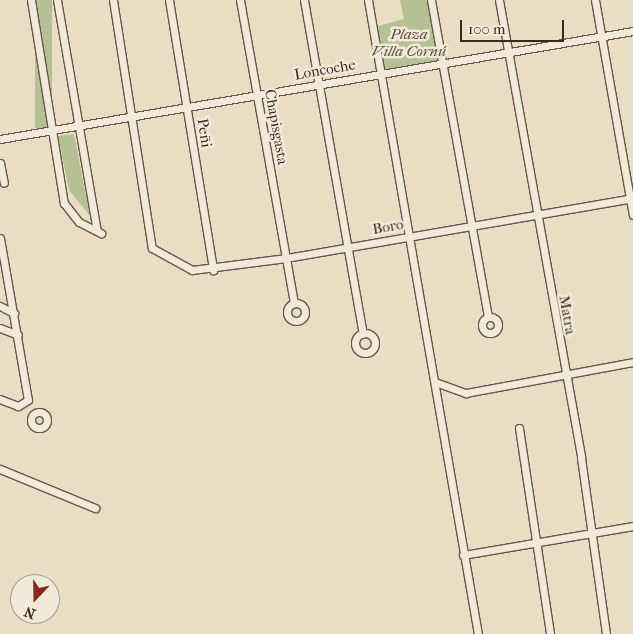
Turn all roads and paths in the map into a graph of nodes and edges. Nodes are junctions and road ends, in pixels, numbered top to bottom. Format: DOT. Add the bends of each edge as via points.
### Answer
graph roads {
  1 [pos="30,0"];
  2 [pos="57,0"];
  3 [pos="114,0"];
  4 [pos="169,0"];
  5 [pos="240,0"];
  6 [pos="304,0"];
  7 [pos="368,0"];
  8 [pos="431,0"];
  9 [pos="499,0"];
  10 [pos="595,0"];
  11 [pos="633,31"];
  12 [pos="601,36"];
  13 [pos="508,52"];
  14 [pos="442,64"];
  15 [pos="381,74"];
  16 [pos="319,85"];
  17 [pos="257,96"];
  18 [pos="186,108"];
  19 [pos="133,117"];
  20 [pos="77,126"];
  21 [pos="52,130"];
  22 [pos="0,138"];
  23 [pos="0,163"];
  24 [pos="4,183"];
  25 [pos="632,198"];
  26 [pos="536,214"];
  27 [pos="633,215"];
  28 [pos="471,226"];
  29 [pos="409,237"];
  30 [pos="0,238"];
  31 [pos="348,247"];
  32 [pos="286,258"];
  33 [pos="213,270"];
  34 [pos="294,303"];
  35 [pos="0,306"];
  36 [pos="14,313"];
  37 [pos="488,316"];
  38 [pos="0,328"];
  39 [pos="363,334"];
  40 [pos="18,335"];
  41 [pos="633,362"];
  42 [pos="564,374"];
  43 [pos="435,382"];
  44 [pos="0,399"];
  45 [pos="24,406"];
  46 [pos="33,414"];
  47 [pos="519,428"];
  48 [pos="0,469"];
  49 [pos="96,508"];
  50 [pos="633,526"];
  51 [pos="594,534"];
  52 [pos="537,544"];
  53 [pos="463,555"];
  54 [pos="478,634"];
  55 [pos="550,634"];
  56 [pos="606,634"];
  1 -- 21 [label="street"];
  2 -- 20 [label="street"];
  3 -- 19 [label="street"];
  4 -- 18 [label="street, Peñi"];
  5 -- 17 [label="street, Chapisgasta"];
  6 -- 16 [label="street"];
  7 -- 15 [label="street"];
  8 -- 14 [label="street"];
  9 -- 13 [label="street, Matra"];
  10 -- 12 [label="street"];
  11 -- 12 [label="street, Loncoche"];
  12 -- 13 [label="street, Loncoche"];
  12 -- 25 [label="street"];
  13 -- 14 [label="street, Loncoche"];
  13 -- 26 [label="street, Matra"];
  14 -- 15 [label="street, Loncoche"];
  14 -- 28 [label="street"];
  15 -- 16 [label="street, Loncoche"];
  15 -- 29 [label="street"];
  16 -- 17 [label="street, Loncoche"];
  16 -- 31 [label="street"];
  17 -- 18 [label="street, Loncoche"];
  17 -- 32 [label="street, Chapisgasta"];
  18 -- 19 [label="street, Loncoche"];
  18 -- 33 [label="street, Peñi"];
  19 -- 20 [label="street, Loncoche"];
  19 -- 33 [label="street, Boro" via="152,248 192,270"];
  20 -- 21 [label="street, Loncoche"];
  20 -- 21 [label="street" via="99,232 78,222 64,203"];
  21 -- 22 [label="street, Loncoche"];
  23 -- 24 [label="street"];
  25 -- 26 [label="street, Boro"];
  25 -- 27 [label="street"];
  26 -- 28 [label="street, Boro"];
  26 -- 42 [label="street, Matra"];
  28 -- 29 [label="street, Boro"];
  28 -- 37 [label="street"];
  29 -- 31 [label="street, Boro"];
  29 -- 43 [label="street"];
  30 -- 36 [label="street"];
  31 -- 32 [label="street, Boro"];
  31 -- 39 [label="street"];
  32 -- 33 [label="street, Boro"];
  32 -- 34 [label="street, Chapisgasta"];
  35 -- 36 [label="street"];
  36 -- 40 [label="street"];
  38 -- 40 [label="street"];
  40 -- 45 [label="street" via="28,394"];
  41 -- 42 [label="street"];
  42 -- 43 [label="street" via="466,393"];
  42 -- 51 [label="street, Matra"];
  43 -- 53 [label="street"];
  44 -- 45 [label="street"];
  45 -- 46 [label="street"];
  47 -- 52 [label="street"];
  48 -- 49 [label="street"];
  50 -- 51 [label="street"];
  51 -- 52 [label="street"];
  51 -- 56 [label="street, Matra"];
  52 -- 53 [label="street"];
  52 -- 55 [label="street"];
  53 -- 54 [label="street"];
}
